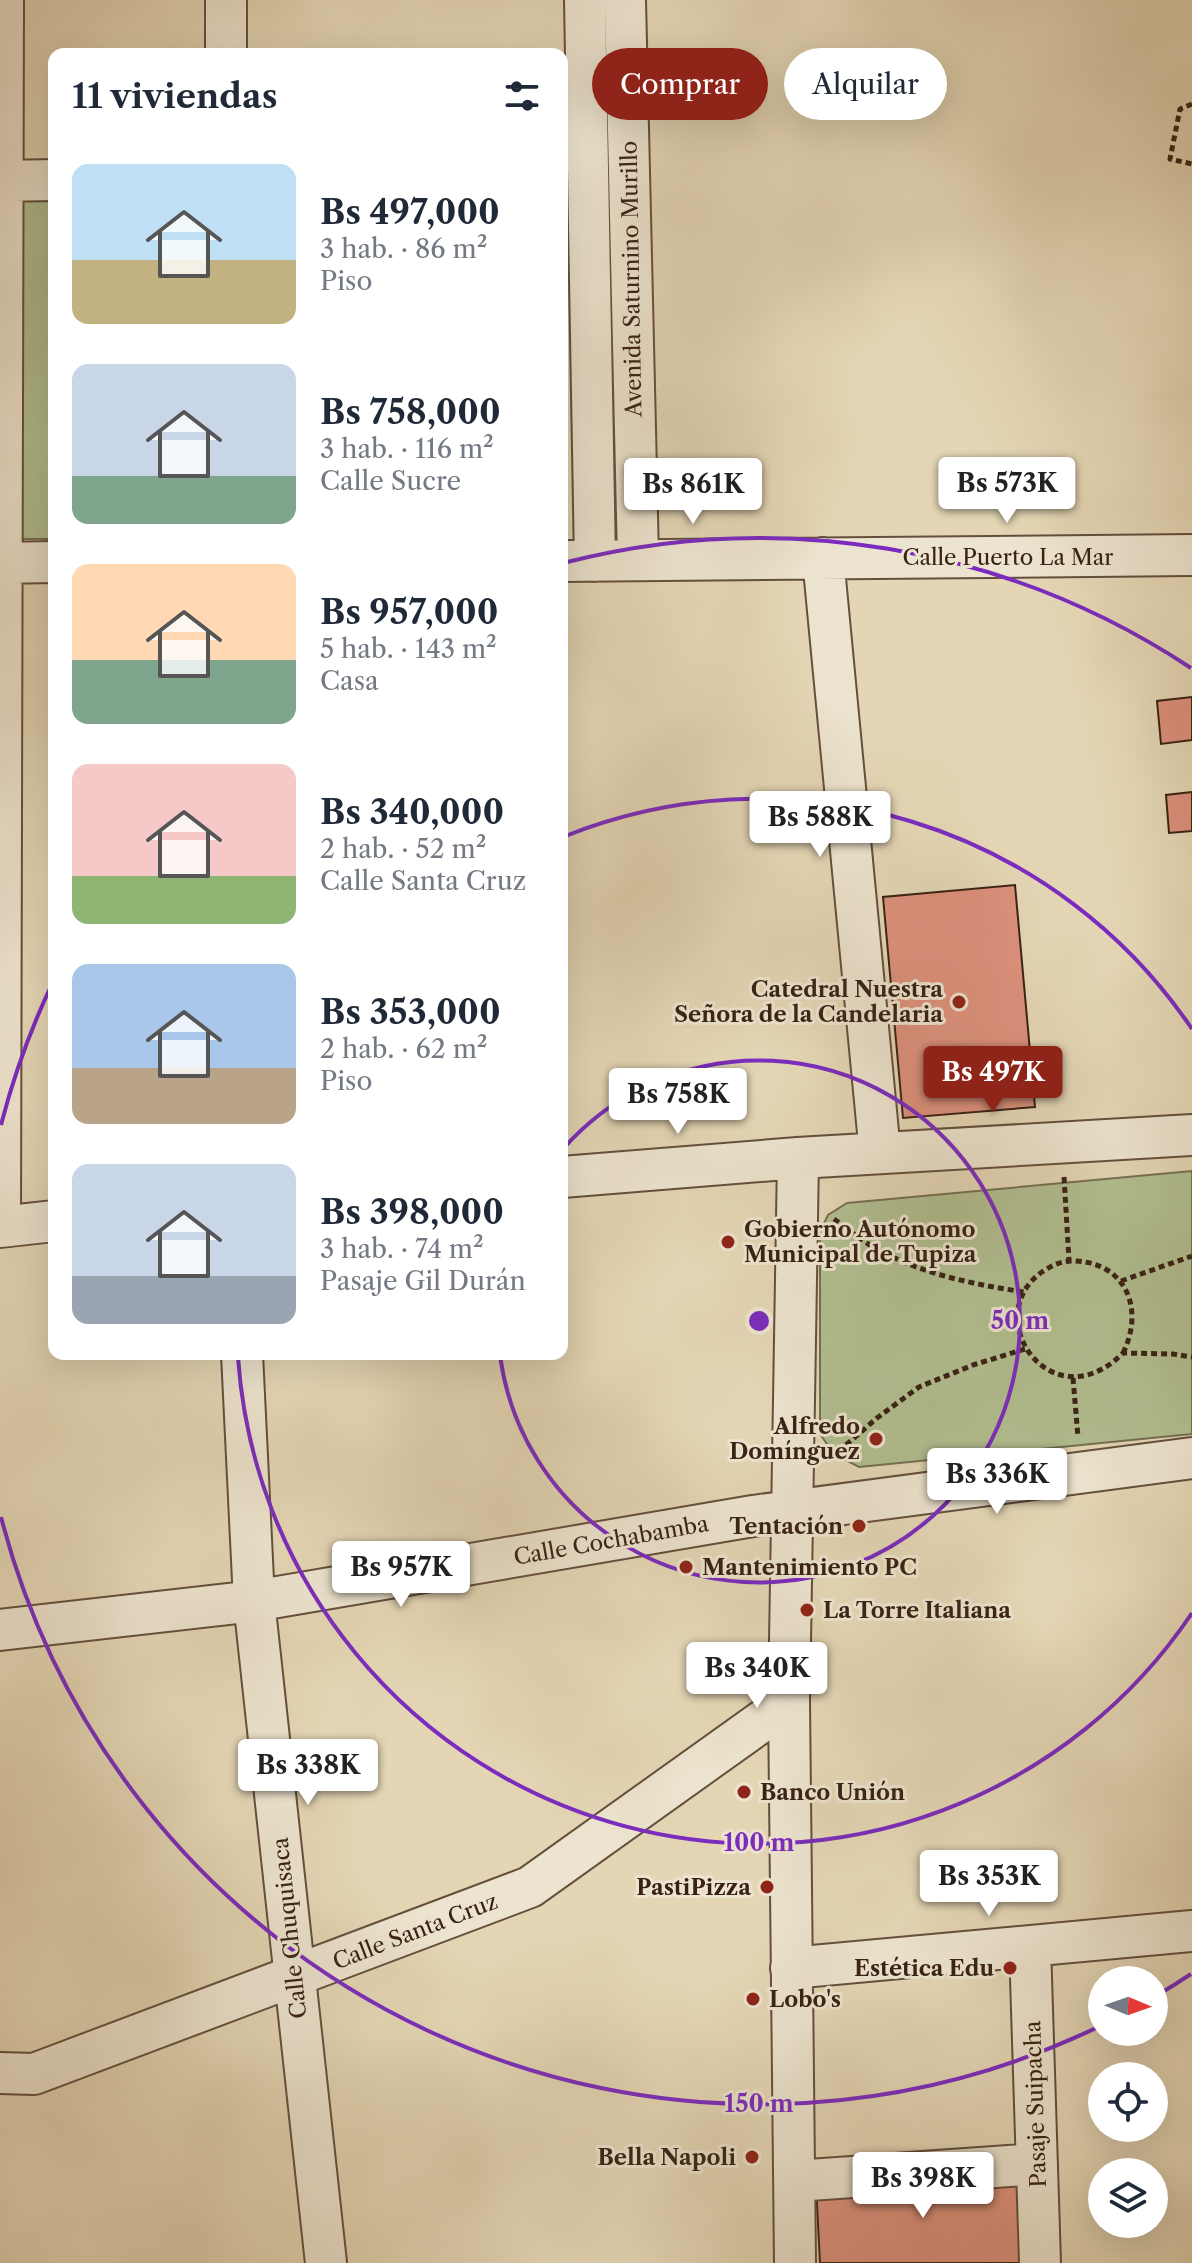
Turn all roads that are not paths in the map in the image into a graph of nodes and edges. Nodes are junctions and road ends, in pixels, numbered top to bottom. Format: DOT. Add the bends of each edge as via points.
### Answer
graph roads {
  1 [pos="3,0"];
  2 [pos="226,0"];
  3 [pos="585,0"];
  4 [pos="625,0"];
  5 [pos="226,48"];
  6 [pos="48,180"];
  7 [pos="2,181"];
  8 [pos="1192,555"];
  9 [pos="638,558"];
  10 [pos="823,558"];
  11 [pos="578,561"];
  12 [pos="48,562"];
  13 [pos="1,563"];
  14 [pos="1192,1135"];
  15 [pos="880,1153"];
  16 [pos="798,1158"];
  17 [pos="568,1177"];
  18 [pos="48,1222"];
  19 [pos="0,1227"];
  20 [pos="242,1360"];
  21 [pos="1192,1458"];
  22 [pos="794,1511"];
  23 [pos="254,1601"];
  24 [pos="0,1630"];
  25 [pos="789,1702"];
  26 [pos="1192,1931"];
  27 [pos="1030,1946"];
  28 [pos="791,1968"];
  29 [pos="294,1976"];
  30 [pos="0,2073"];
  31 [pos="1037,2164"];
  32 [pos="795,2181"];
  33 [pos="326,2263"];
  34 [pos="795,2263"];
  35 [pos="1040,2263"];
  1 -- 7 [label="street"];
  2 -- 5 [label="street"];
  3 -- 11 [label="street, Avenida Saturnino Murillo"];
  4 -- 9 [label="street, Avenida Saturnino Murillo"];
  6 -- 7 [label="street"];
  7 -- 13 [label="street"];
  8 -- 10 [label="street, Calle Puerto La Mar"];
  9 -- 10 [label="street, Calle Puerto La Mar"];
  9 -- 11 [label="street, Calle Puerto La Mar"];
  10 -- 15 [label="street"];
  12 -- 13 [label="street"];
  13 -- 19 [label="street"];
  14 -- 15 [label="street"];
  15 -- 16 [label="street"];
  16 -- 17 [label="street"];
  16 -- 22 [label="street"];
  18 -- 19 [label="street"];
  20 -- 23 [label="street, Calle Chuquisaca"];
  21 -- 22 [label="street, Calle Cochabamba"];
  22 -- 23 [label="street, Calle Cochabamba"];
  22 -- 25 [label="street"];
  23 -- 24 [label="street, Calle Cochabamba"];
  23 -- 29 [label="street, Calle Chuquisaca"];
  25 -- 28 [label="street"];
  25 -- 29 [label="street, Calle Santa Cruz" via="530,1887"];
  26 -- 27 [label="street"];
  27 -- 28 [label="street"];
  27 -- 31 [label="street, Pasaje Suipacha"];
  28 -- 32 [label="street"];
  29 -- 30 [label="street, Calle Santa Cruz" via="34,2074"];
  29 -- 33 [label="street, Calle Chuquisaca"];
  31 -- 32 [label="street"];
  31 -- 35 [label="street, Pasaje Suipacha"];
  32 -- 34 [label="street"];
}
